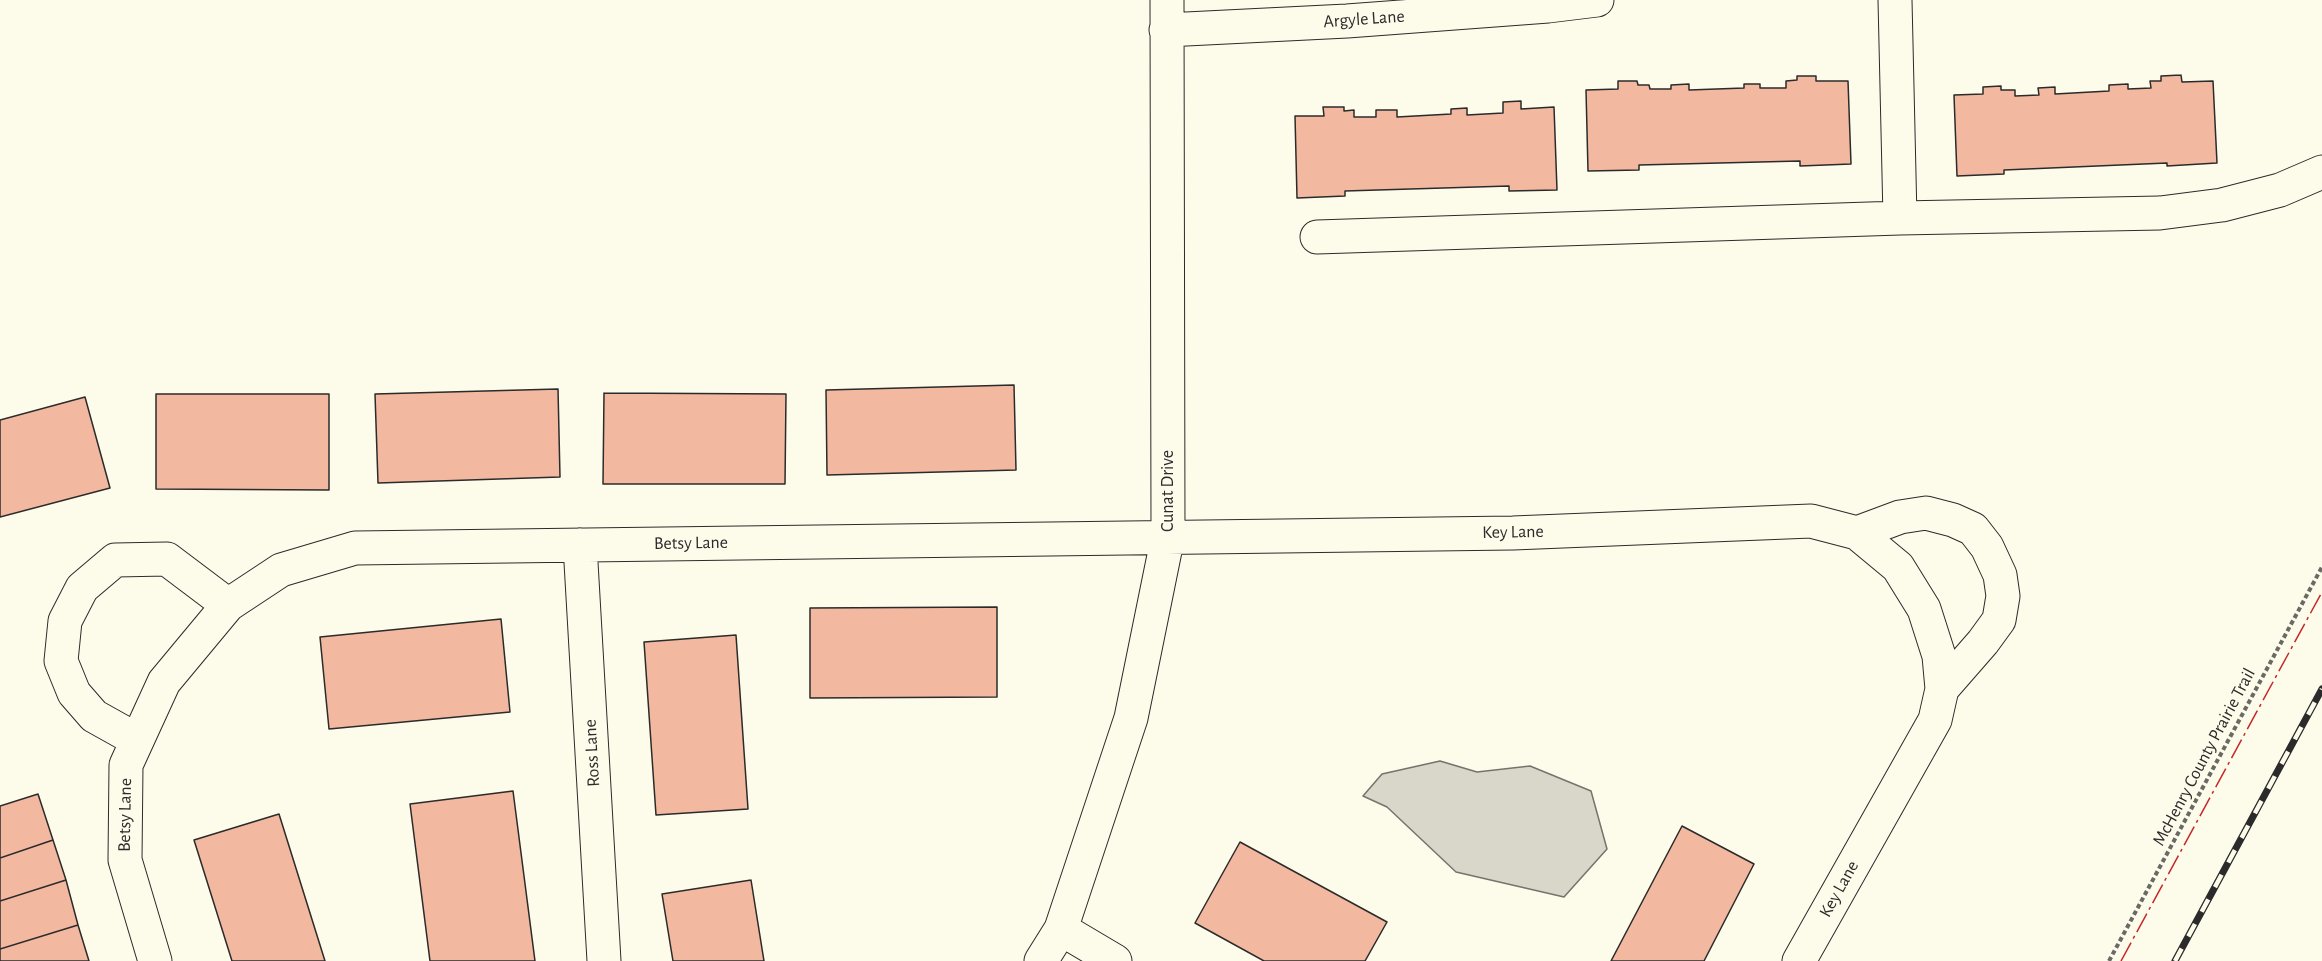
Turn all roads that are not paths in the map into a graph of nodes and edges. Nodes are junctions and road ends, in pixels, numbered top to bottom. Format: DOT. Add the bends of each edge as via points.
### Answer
graph roads {
  1 [pos="1597,0"];
  2 [pos="1895,0"];
  3 [pos="1417,8"];
  4 [pos="1167,15"];
  5 [pos="2322,172"];
  6 [pos="1900,218"];
  7 [pos="1317,237"];
  8 [pos="1857,533"];
  9 [pos="1168,536"];
  10 [pos="580,545"];
  11 [pos="228,605"];
  12 [pos="1942,689"];
  13 [pos="137,740"];
  14 [pos="1061,929"];
  15 [pos="155,961"];
  16 [pos="604,961"];
  17 [pos="1041,961"];
  18 [pos="1115,961"];
  19 [pos="1799,961"];
  1 -- 3 [label="street, Argyle Lane" via="1548,6"];
  2 -- 6 [label="street"];
  3 -- 4 [label="street, Argyle Lane"];
  4 -- 9 [label="street, Cunat Drive"];
  5 -- 6 [label="street" via="2280,190 2222,205 2160,213"];
  6 -- 7 [label="street"];
  8 -- 9 [label="street, Key Lane" via="1811,521 1513,533"];
  8 -- 12 [label="street, Key Lane" via="1898,567 1924,609 1939,656"];
  8 -- 12 [label="street, Key Lane" via="1900,517 1926,513 1973,529 1987,547 2000,575 2003,596 1999,621"];
  9 -- 10 [label="street, Betsy Lane"];
  9 -- 14 [label="street, Cunat Drive" via="1131,718"];
  10 -- 11 [label="street, Betsy Lane" via="356,548 281,570"];
  10 -- 16 [label="street, Ross Lane"];
  11 -- 13 [label="street, Betsy Lane" via="164,682"];
  11 -- 13 [label="street" via="167,559 115,560 82,588 65,621 61,661 74,693 94,716"];
  12 -- 19 [label="street, Key Lane" via="1935,720"];
  13 -- 15 [label="street, Betsy Lane" via="126,765 124,861"];
  14 -- 17 [label="street, Cunat Drive"];
  14 -- 18 [label="street"];
}
